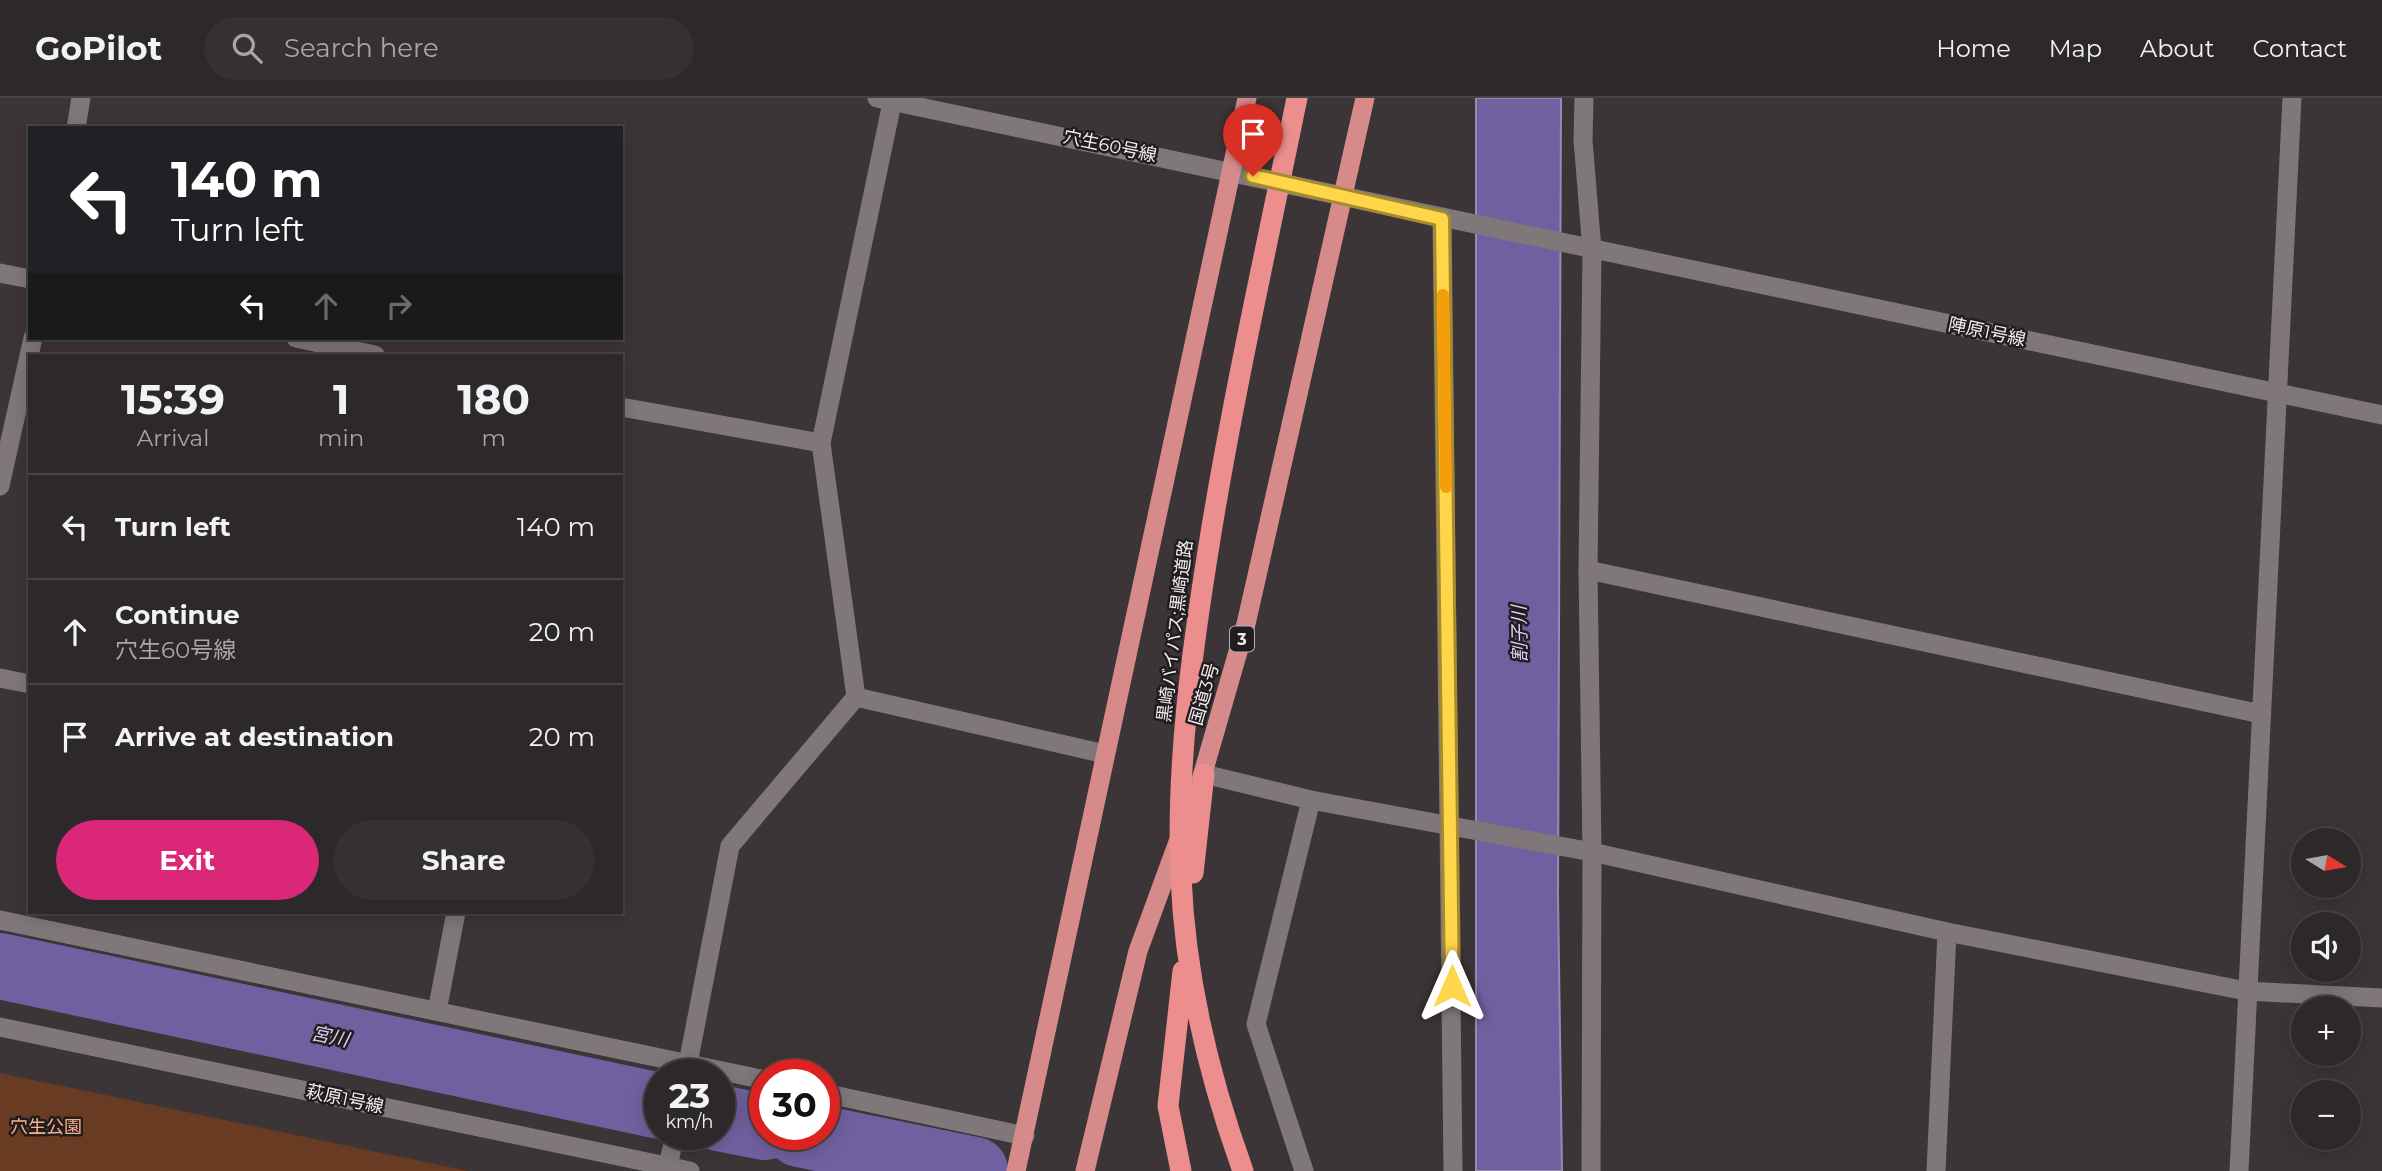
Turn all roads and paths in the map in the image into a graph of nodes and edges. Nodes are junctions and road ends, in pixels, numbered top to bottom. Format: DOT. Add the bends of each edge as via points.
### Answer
graph roads {
  1 [pos="81,98"];
  2 [pos="1247,98"];
  3 [pos="1297,98"];
  4 [pos="1365,98"];
  5 [pos="1584,98"];
  6 [pos="2292,98"];
  7 [pos="888,99"];
  8 [pos="76,126"];
  9 [pos="1231,171"];
  10 [pos="1342,194"];
  11 [pos="1450,220"];
  12 [pos="1592,250"];
  13 [pos="0,273"];
  14 [pos="28,279"];
  15 [pos="305,340"];
  16 [pos="370,354"];
  17 [pos="28,360"];
  18 [pos="2278,392"];
  19 [pos="623,407"];
  20 [pos="2382,415"];
  21 [pos="821,443"];
  22 [pos="0,486"];
  23 [pos="1588,570"];
  24 [pos="0,678"];
  25 [pos="28,684"];
  26 [pos="856,697"];
  27 [pos="2261,714"];
  28 [pos="1104,754"];
  29 [pos="1204,774"];
  30 [pos="1311,800"];
  31 [pos="1457,828"];
  32 [pos="1583,852"];
  33 [pos="456,914"];
  34 [pos="0,920"];
  35 [pos="1947,932"];
  36 [pos="2246,991"];
  37 [pos="2382,998"];
  38 [pos="437,1011"];
  39 [pos="0,1027"];
  40 [pos="644,1059"];
  41 [pos="689,1059"];
  42 [pos="840,1096"];
  43 [pos="1025,1136"];
  44 [pos="671,1155"];
  45 [pos="690,1171"];
  46 [pos="1016,1171"];
  47 [pos="1085,1171"];
  48 [pos="1181,1171"];
  49 [pos="1243,1171"];
  50 [pos="1304,1171"];
  51 [pos="1453,1171"];
  52 [pos="1591,1171"];
  53 [pos="1936,1171"];
  54 [pos="2239,1171"];
  1 -- 8 [label="street"];
  2 -- 9 [label="highway"];
  3 -- 49 [label="highway, 黒崎バイパス;黒崎道路" via="1227,433 1196,622 1182,766 1181,878 1195,1001 1222,1112"];
  4 -- 10 [label="highway, 国道3号 / 3"];
  5 -- 12 [label="street"];
  6 -- 18 [label="street"];
  7 -- 9 [label="street, 穴生60号線"];
  7 -- 21 [label="street"];
  9 -- 10 [label="street, 穴生60号線"];
  9 -- 28 [label="highway"];
  10 -- 11 [label="street, 穴生60号線"];
  10 -- 29 [label="highway, 国道3号 / 3" via="1246,624"];
  11 -- 12 [label="street, 陣原1号線"];
  11 -- 31 [label="street"];
  12 -- 18 [label="street, 陣原1号線"];
  12 -- 23 [label="street"];
  13 -- 14 [label="street"];
  15 -- 16 [label="street"];
  17 -- 22 [label="street"];
  18 -- 20 [label="street, 陣原1号線"];
  18 -- 27 [label="street"];
  19 -- 21 [label="street"];
  21 -- 26 [label="street"];
  23 -- 27 [label="street"];
  23 -- 32 [label="street"];
  24 -- 25 [label="street"];
  26 -- 28 [label="street"];
  26 -- 41 [label="street" via="730,846"];
  27 -- 36 [label="street"];
  28 -- 43 [label="highway"];
  29 -- 30 [label="street"];
  29 -- 47 [label="highway, 国道3号 / 3" via="1138,951"];
  29 -- 48 [label="highway, 3" via="1168,1106"];
  30 -- 31 [label="street"];
  30 -- 50 [label="street" via="1256,1024"];
  31 -- 32 [label="street"];
  31 -- 51 [label="street"];
  32 -- 35 [label="street"];
  32 -- 52 [label="street"];
  33 -- 38 [label="street"];
  34 -- 38 [label="street"];
  35 -- 36 [label="street"];
  35 -- 53 [label="street"];
  36 -- 37 [label="street"];
  36 -- 54 [label="street"];
  38 -- 40 [label="street"];
  39 -- 44 [label="street, 萩原1号線"];
  42 -- 43 [label="street"];
  43 -- 46 [label="highway"];
  44 -- 45 [label="street, 萩原1号線"];
}
